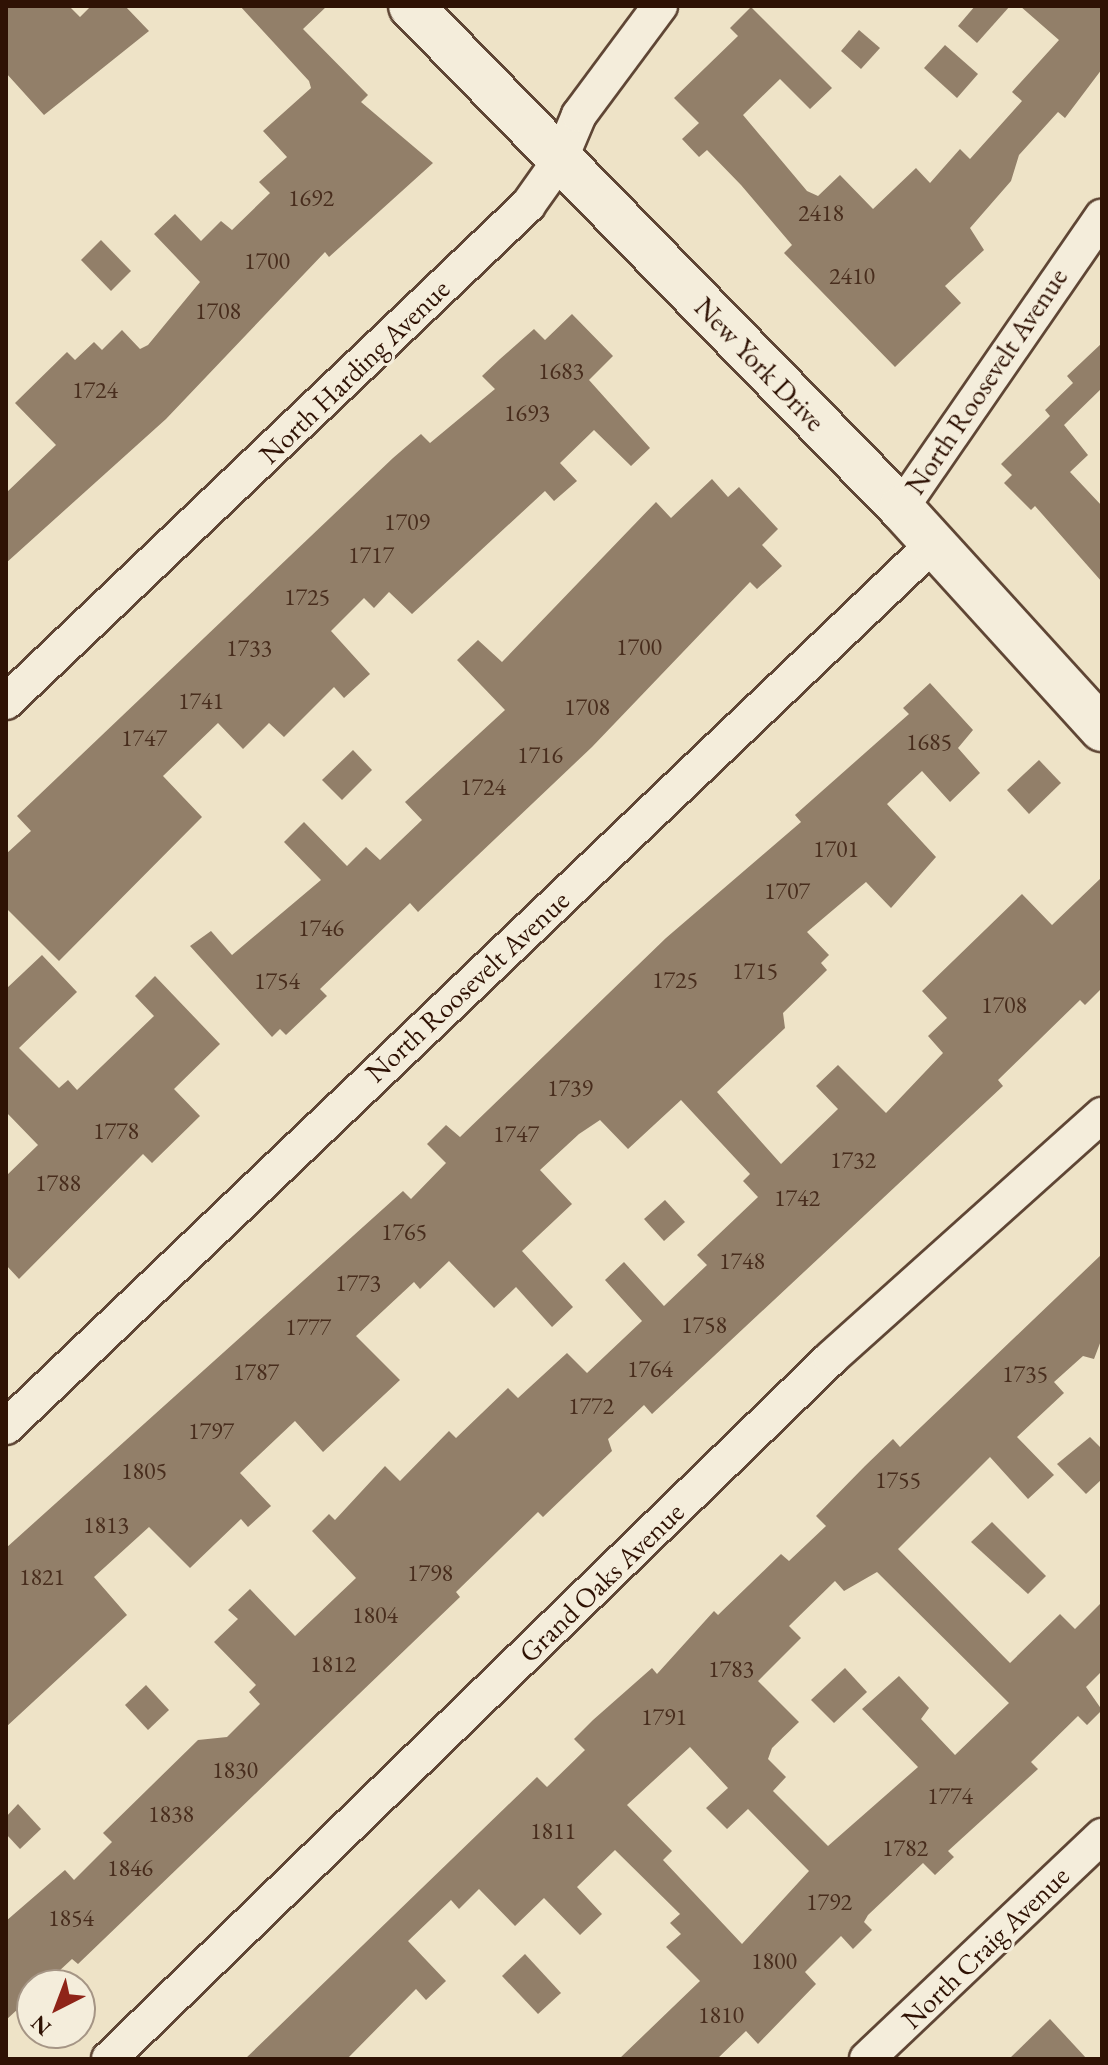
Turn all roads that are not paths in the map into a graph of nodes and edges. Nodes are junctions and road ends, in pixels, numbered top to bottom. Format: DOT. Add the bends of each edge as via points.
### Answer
graph roads {
  1 [pos="411,6"];
  2 [pos="660,6"];
  3 [pos="560,160"];
  4 [pos="1102,217"];
  5 [pos="901,508"];
  6 [pos="930,547"];
  7 [pos="6,702"];
  8 [pos="1102,729"];
  9 [pos="1102,1115"];
  10 [pos="6,1427"];
  11 [pos="1102,1836"];
  12 [pos="109,2059"];
  13 [pos="867,2059"];
  1 -- 3 [label="street, New York Drive"];
  2 -- 3 [label="street, North Harding Avenue" via="579,115"];
  3 -- 5 [label="street, New York Drive"];
  3 -- 7 [label="street, North Harding Avenue" via="528,205"];
  4 -- 5 [label="street, North Roosevelt Avenue"];
  5 -- 6 [label="street, New York Drive"];
  6 -- 8 [label="street, New York Drive"];
  6 -- 10 [label="street, North Roosevelt Avenue"];
  9 -- 12 [label="street, Grand Oaks Avenue" via="831,1358"];
  11 -- 13 [label="street, North Craig Avenue"];
}
